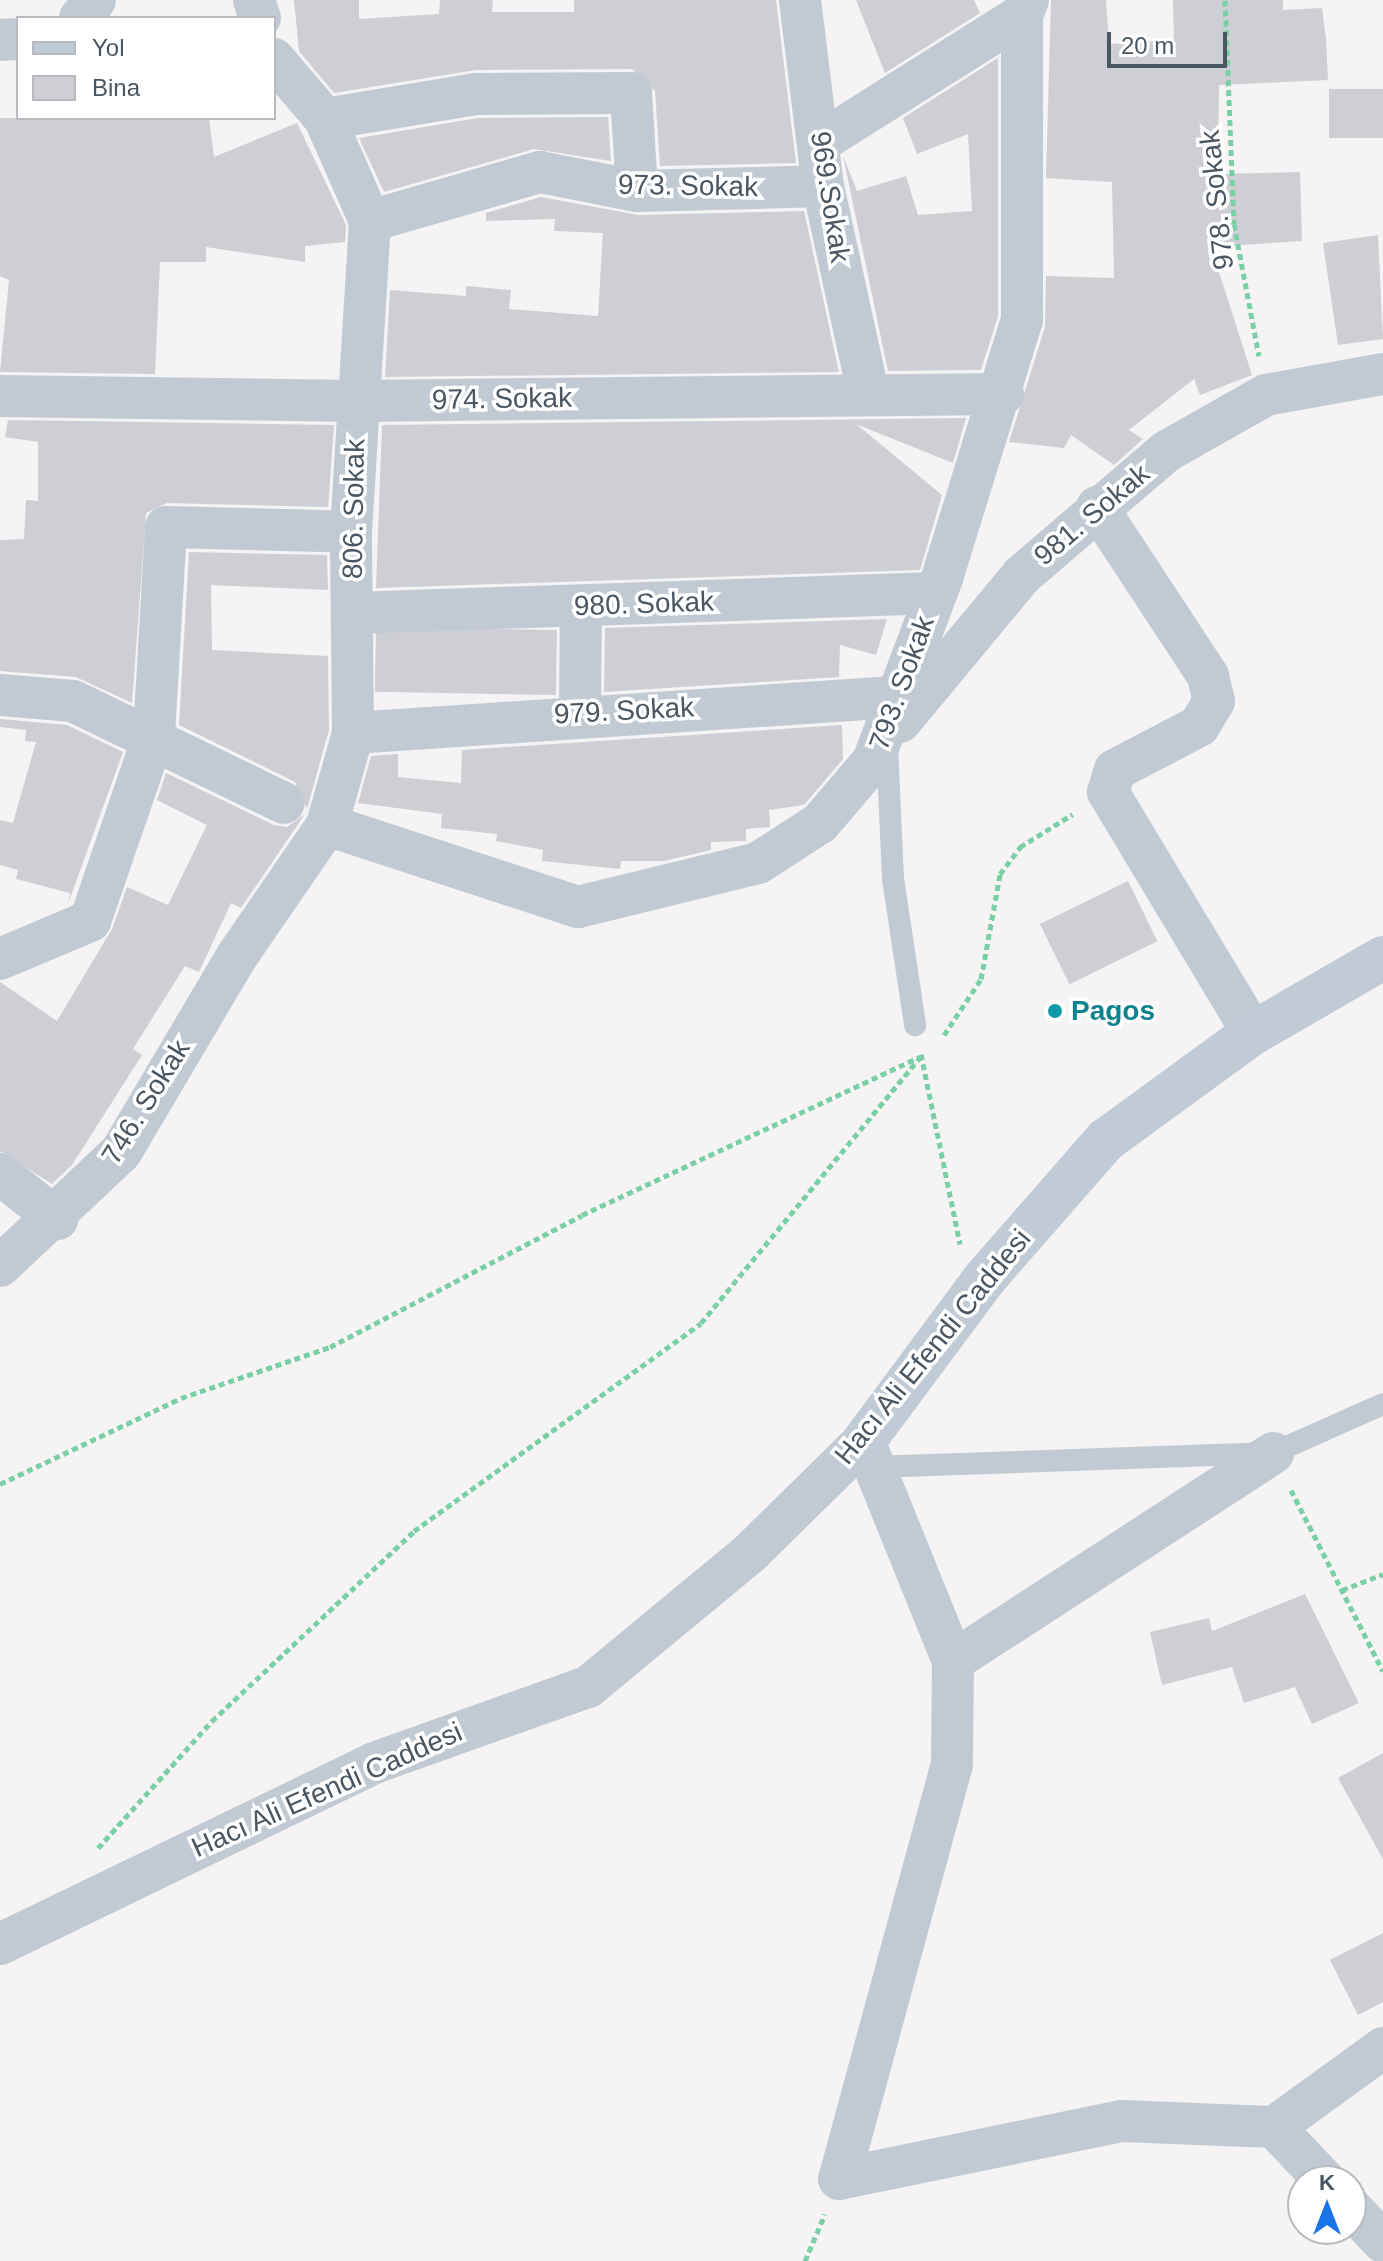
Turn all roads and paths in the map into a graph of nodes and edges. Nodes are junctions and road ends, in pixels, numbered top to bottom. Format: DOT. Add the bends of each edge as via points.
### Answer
graph roads {
  1 [pos="95,0"];
  2 [pos="800,0"];
  3 [pos="1225,0"];
  4 [pos="1025,8"];
  5 [pos="82,16"];
  6 [pos="276,61"];
  7 [pos="325,119"];
  8 [pos="820,142"];
  9 [pos="823,186"];
  10 [pos="637,191"];
  11 [pos="370,221"];
  12 [pos="1383,374"];
  13 [pos="868,392"];
  14 [pos="1003,394"];
  15 [pos="1266,395"];
  16 [pos="0,396"];
  17 [pos="357,401"];
  18 [pos="1097,507"];
  19 [pos="351,532"];
  20 [pos="936,593"];
  21 [pos="581,607"];
  22 [pos="352,613"];
  23 [pos="0,695"];
  24 [pos="895,697"];
  25 [pos="580,712"];
  26 [pos="353,733"];
  27 [pos="154,735"];
  28 [pos="880,751"];
  29 [pos="1108,792"];
  30 [pos="284,803"];
  31 [pos="327,825"];
  32 [pos="237,956"];
  33 [pos="1383,958"];
  34 [pos="0,959"];
  35 [pos="915,1025"];
  36 [pos="1253,1033"];
  37 [pos="922,1056"];
  38 [pos="0,1174"];
  39 [pos="950,1203"];
  40 [pos="57,1219"];
  41 [pos="0,1266"];
  42 [pos="1383,1404"];
  43 [pos="1273,1453"];
  44 [pos="869,1454"];
  45 [pos="0,1484"];
  46 [pos="1383,1574"];
  47 [pos="1342,1590"];
  48 [pos="953,1661"];
  49 [pos="1383,1671"];
  50 [pos="88,1860"];
  51 [pos="0,1944"];
  52 [pos="1383,2048"];
  53 [pos="1274,2127"];
  54 [pos="1310,2165"];
  55 [pos="839,2179"];
  56 [pos="1367,2225"];
  57 [pos="1383,2242"];
  58 [pos="805,2261"];
  1 -- 5 [label="street"];
  2 -- 8 [label="street, 969.Sokak"];
  3 -- 15 [label="path, 978. Sokak" via="1234,224"];
  4 -- 8 [label="street"];
  4 -- 14 [label="street, 793. Sokak" via="1022,320"];
  6 -- 7 [label="street, 806. Sokak"];
  7 -- 10 [label="street" via="476,94 631,93"];
  7 -- 11 [label="street, 806. Sokak"];
  8 -- 9 [label="street, 969.Sokak"];
  9 -- 10 [label="street, 973. Sokak"];
  9 -- 13 [label="street, 969.Sokak"];
  10 -- 11 [label="street, 973. Sokak" via="540,172"];
  11 -- 17 [label="street, 806. Sokak"];
  12 -- 15 [label="street, 981. Sokak"];
  13 -- 14 [label="street, 974. Sokak"];
  13 -- 17 [label="street, 974. Sokak"];
  14 -- 20 [label="street, 793. Sokak"];
  15 -- 18 [label="street, 981. Sokak" via="1167,451"];
  16 -- 17 [label="street, 974. Sokak"];
  17 -- 19 [label="street, 806. Sokak"];
  18 -- 28 [label="street, 981. Sokak" via="1021,576"];
  18 -- 29 [label="street" via="1208,676 1214,701 1199,726 1115,770"];
  19 -- 22 [label="street, 806. Sokak"];
  19 -- 27 [label="street" via="166,527"];
  20 -- 21 [label="street, 980. Sokak"];
  20 -- 24 [label="street, 793. Sokak"];
  21 -- 22 [label="street, 980. Sokak"];
  21 -- 25 [label="street"];
  22 -- 26 [label="street, 806. Sokak"];
  23 -- 27 [label="street" via="73,701"];
  24 -- 25 [label="street, 979. Sokak"];
  24 -- 28 [label="street, 793. Sokak"];
  25 -- 26 [label="street, 979. Sokak"];
  26 -- 31 [label="street, 806. Sokak"];
  27 -- 30 [label="street"];
  27 -- 34 [label="street" via="90,921"];
  28 -- 31 [label="street, 793. Sokak" via="820,823 758,863 578,907"];
  28 -- 35 [label="lane"];
  29 -- 36 [label="street"];
  29 -- 37 [label="path" via="1020,847 1000,874 981,979 955,1025"];
  31 -- 32 [label="street, 806. Sokak"];
  32 -- 40 [label="street, 746. Sokak" via="121,1152"];
  33 -- 36 [label="street, Hacı Ali Efendi Caddesi"];
  35 -- 37 [label="path"];
  36 -- 44 [label="street, Hacı Ali Efendi Caddesi" via="1106,1140 978,1286"];
  37 -- 39 [label="path"];
  37 -- 45 [label="path" via="568,1222 330,1347 181,1398"];
  37 -- 50 [label="path" via="701,1323 414,1531 212,1721"];
  38 -- 40 [label="street"];
  40 -- 41 [label="street, 746. Sokak"];
  42 -- 43 [label="lane"];
  43 -- 44 [label="lane"];
  43 -- 47 [label="path"];
  43 -- 48 [label="street"];
  44 -- 48 [label="street"];
  44 -- 51 [label="street, Hacı Ali Efendi Caddesi" via="588,1687 374,1763"];
  46 -- 47 [label="path"];
  47 -- 49 [label="path"];
  48 -- 55 [label="street" via="952,1764"];
  52 -- 53 [label="street"];
  53 -- 54 [label="street"];
  53 -- 55 [label="street" via="1122,2121"];
  55 -- 58 [label="path"];
  56 -- 57 [label="street"];
}
